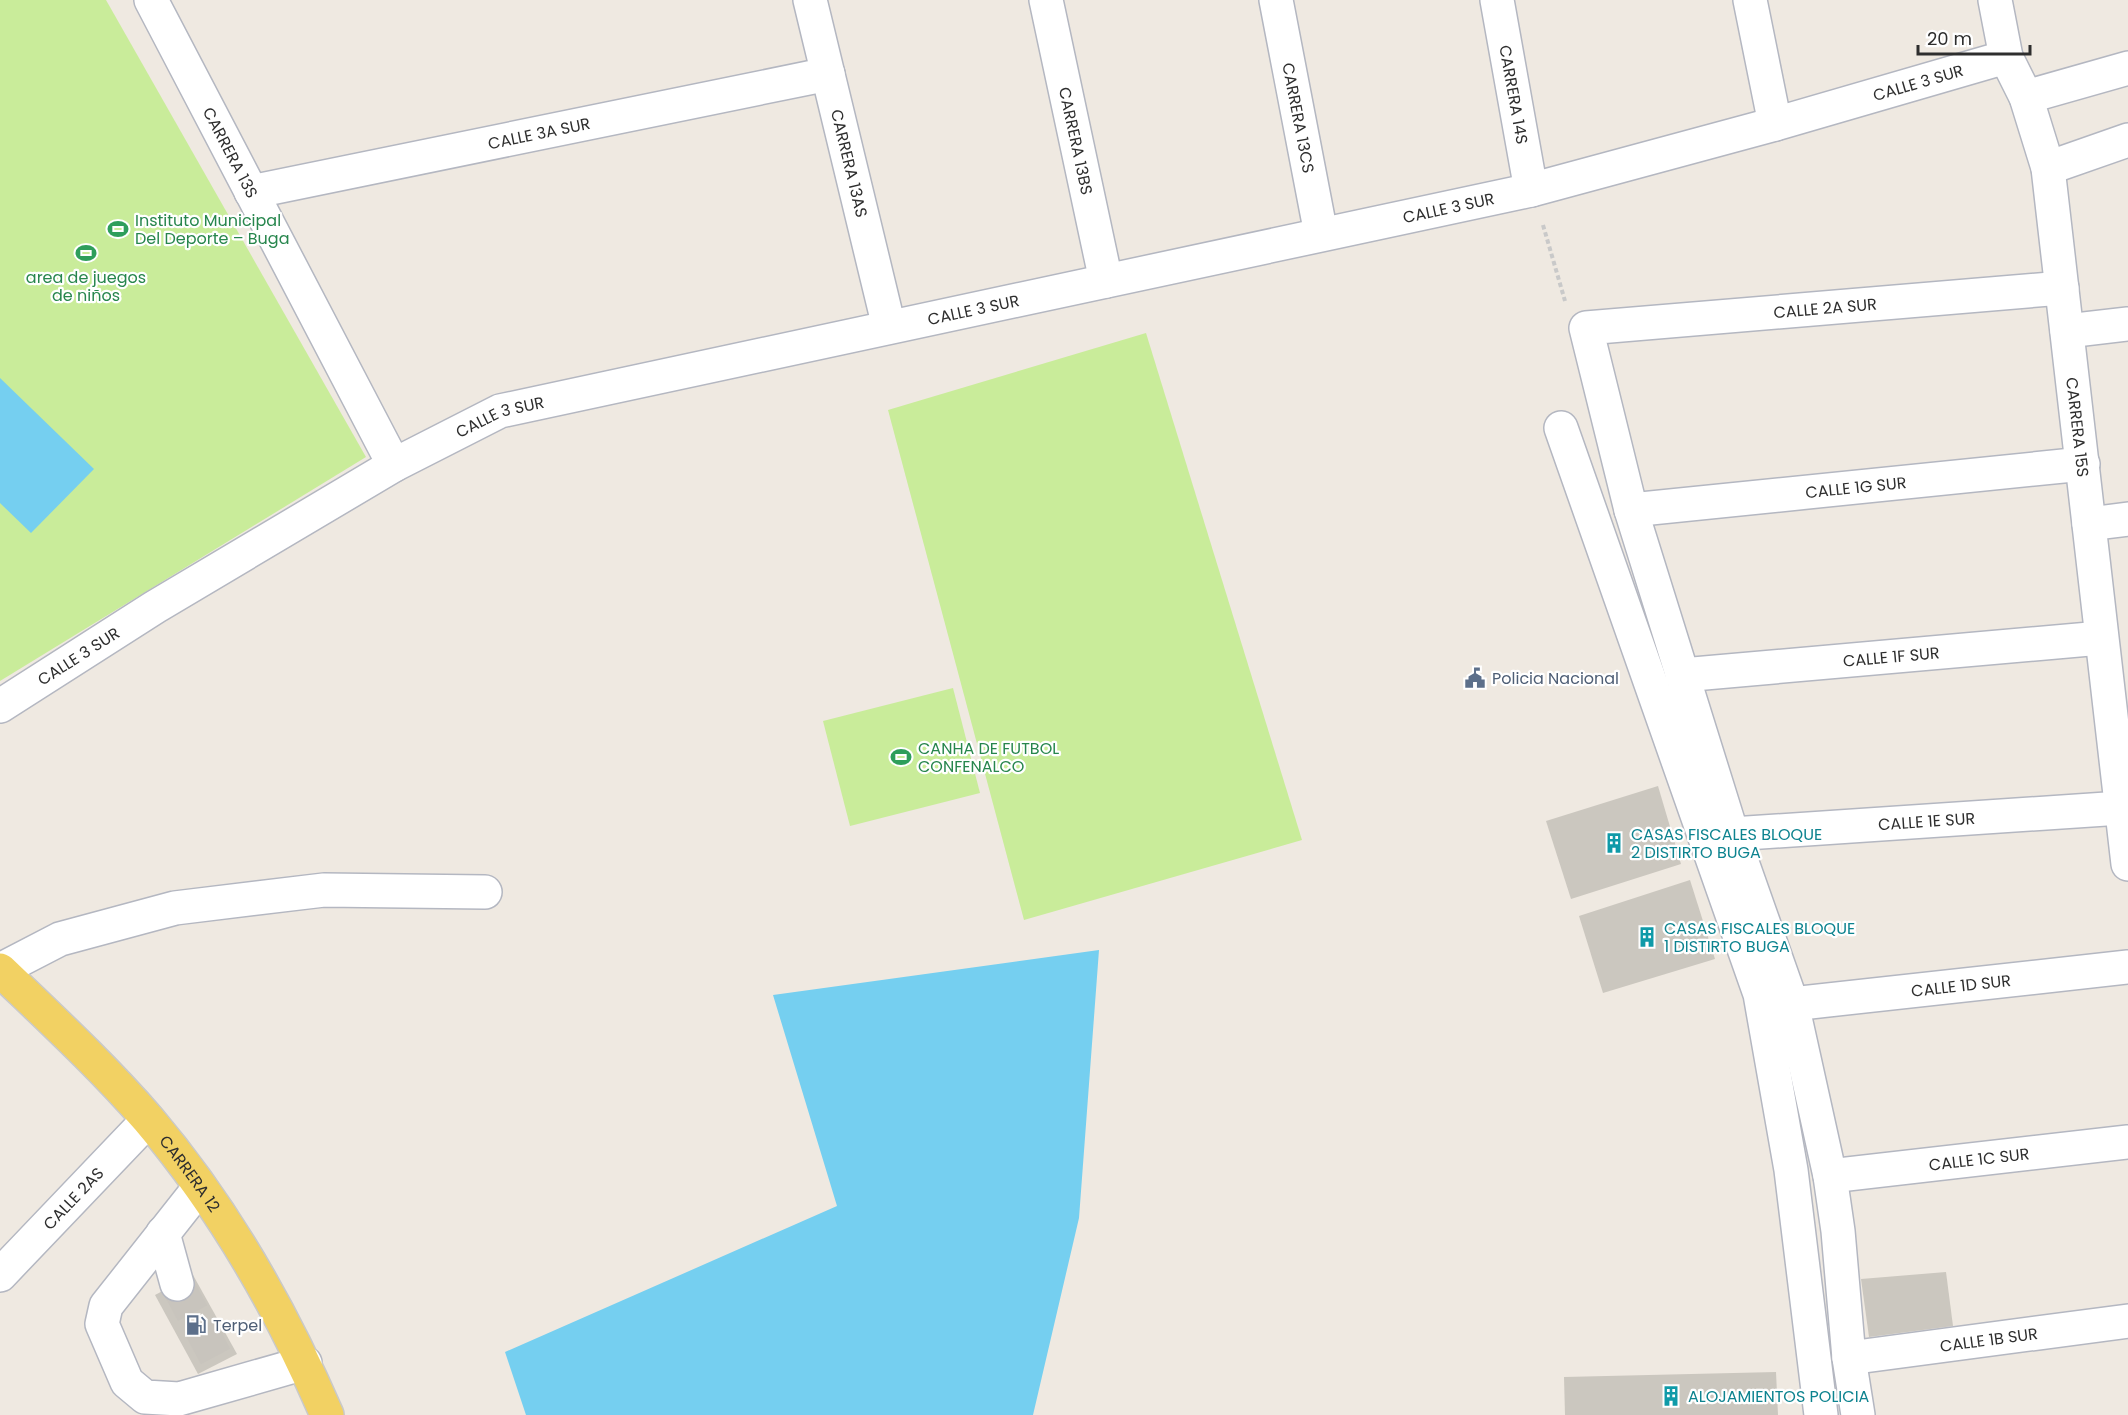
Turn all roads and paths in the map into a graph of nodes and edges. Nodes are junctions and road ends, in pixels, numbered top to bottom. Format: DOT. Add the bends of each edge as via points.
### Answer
graph roads {
  1 [pos="151,0"];
  2 [pos="810,0"];
  3 [pos="1046,0"];
  4 [pos="1276,0"];
  5 [pos="1497,0"];
  6 [pos="1750,0"];
  7 [pos="1995,0"];
  8 [pos="2006,57"];
  9 [pos="2128,68"];
  10 [pos="828,74"];
  11 [pos="2026,98"];
  12 [pos="1775,124"];
  13 [pos="2128,140"];
  14 [pos="2048,168"];
  15 [pos="1531,190"];
  16 [pos="251,192"];
  17 [pos="1542,220"];
  18 [pos="1321,234"];
  19 [pos="1106,281"];
  20 [pos="2062,288"];
  21 [pos="1577,318"];
  22 [pos="2128,324"];
  23 [pos="888,327"];
  24 [pos="2067,331"];
  25 [pos="1561,428"];
  26 [pos="2083,464"];
  27 [pos="394,465"];
  28 [pos="1631,510"];
  29 [pos="2128,519"];
  30 [pos="2089,524"];
  31 [pos="2102,638"];
  32 [pos="1682,675"];
  33 [pos="2118,693"];
  34 [pos="0,706"];
  35 [pos="2121,808"];
  36 [pos="1732,834"];
  37 [pos="2128,863"];
  38 [pos="485,892"];
  39 [pos="2128,967"];
  40 [pos="0,970"];
  41 [pos="1792,1004"];
  42 [pos="148,1120"];
  43 [pos="2128,1142"];
  44 [pos="1830,1176"];
  45 [pos="201,1187"];
  46 [pos="163,1233"];
  47 [pos="0,1275"];
  48 [pos="177,1284"];
  49 [pos="2128,1321"];
  50 [pos="1848,1358"];
  51 [pos="304,1363"];
  52 [pos="327,1415"];
  53 [pos="1821,1415"];
  54 [pos="1858,1415"];
  1 -- 16 [label="street, CARRERA 13S"];
  2 -- 10 [label="street, CARRERA 13AS"];
  3 -- 19 [label="street, CARRERA 13BS"];
  4 -- 18 [label="street, CARRERA 13CS"];
  5 -- 15 [label="street, CARRERA 14S"];
  6 -- 12 [label="street"];
  7 -- 8 [label="street, CARRERA 15S"];
  8 -- 11 [label="street, CARRERA 15S"];
  8 -- 12 [label="street, CALLE 3 SUR"];
  9 -- 11 [label="street"];
  10 -- 16 [label="street, CALLE 3A SUR"];
  10 -- 23 [label="street, CARRERA 13AS"];
  11 -- 14 [label="street, CARRERA 15S"];
  12 -- 15 [label="street, CALLE 3 SUR"];
  13 -- 14 [label="street"];
  14 -- 20 [label="street, CARRERA 15S"];
  15 -- 18 [label="street, CALLE 3 SUR"];
  16 -- 27 [label="street, CARRERA 13S"];
  17 -- 21 [label="path"];
  18 -- 19 [label="street, CALLE 3 SUR"];
  19 -- 23 [label="street, CALLE 3 SUR"];
  20 -- 21 [label="street, CALLE 2A SUR"];
  20 -- 24 [label="street, CARRERA 15S"];
  21 -- 28 [label="street"];
  22 -- 24 [label="street"];
  23 -- 27 [label="street, CALLE 3 SUR" via="500,411"];
  24 -- 26 [label="street, CARRERA 15S"];
  25 -- 53 [label="street" via="1760,994 1791,1170"];
  26 -- 28 [label="street, CALLE 1G SUR"];
  26 -- 30 [label="street, CARRERA 15S"];
  27 -- 34 [label="street, CALLE 3 SUR" via="155,607"];
  28 -- 32 [label="street"];
  29 -- 30 [label="street"];
  30 -- 31 [label="street, CARRERA 15S"];
  31 -- 32 [label="street, CALLE 1F SUR"];
  31 -- 33 [label="street, CARRERA 15S"];
  32 -- 36 [label="street"];
  33 -- 35 [label="street, CARRERA 15S"];
  35 -- 36 [label="street, CALLE 1E SUR"];
  35 -- 37 [label="street, CARRERA 15S"];
  36 -- 41 [label="street"];
  38 -- 40 [label="street" via="324,890 175,908 60,939"];
  39 -- 41 [label="street, CALLE 1D SUR"];
  40 -- 42 [label="main road, CARRERA 12"];
  41 -- 44 [label="street"];
  42 -- 45 [label="main road, CARRERA 12"];
  42 -- 47 [label="street, CALLE 2AS"];
  43 -- 44 [label="street, CALLE 1C SUR"];
  44 -- 50 [label="street"];
  45 -- 46 [label="street"];
  45 -- 51 [label="main road, CARRERA 12" via="276,1307"];
  46 -- 48 [label="street"];
  46 -- 51 [label="street" via="106,1306 102,1324 127,1383 145,1397 179,1399 230,1372"];
  49 -- 50 [label="street, CALLE 1B SUR"];
  50 -- 54 [label="street"];
  51 -- 52 [label="main road, CARRERA 12"];
}
